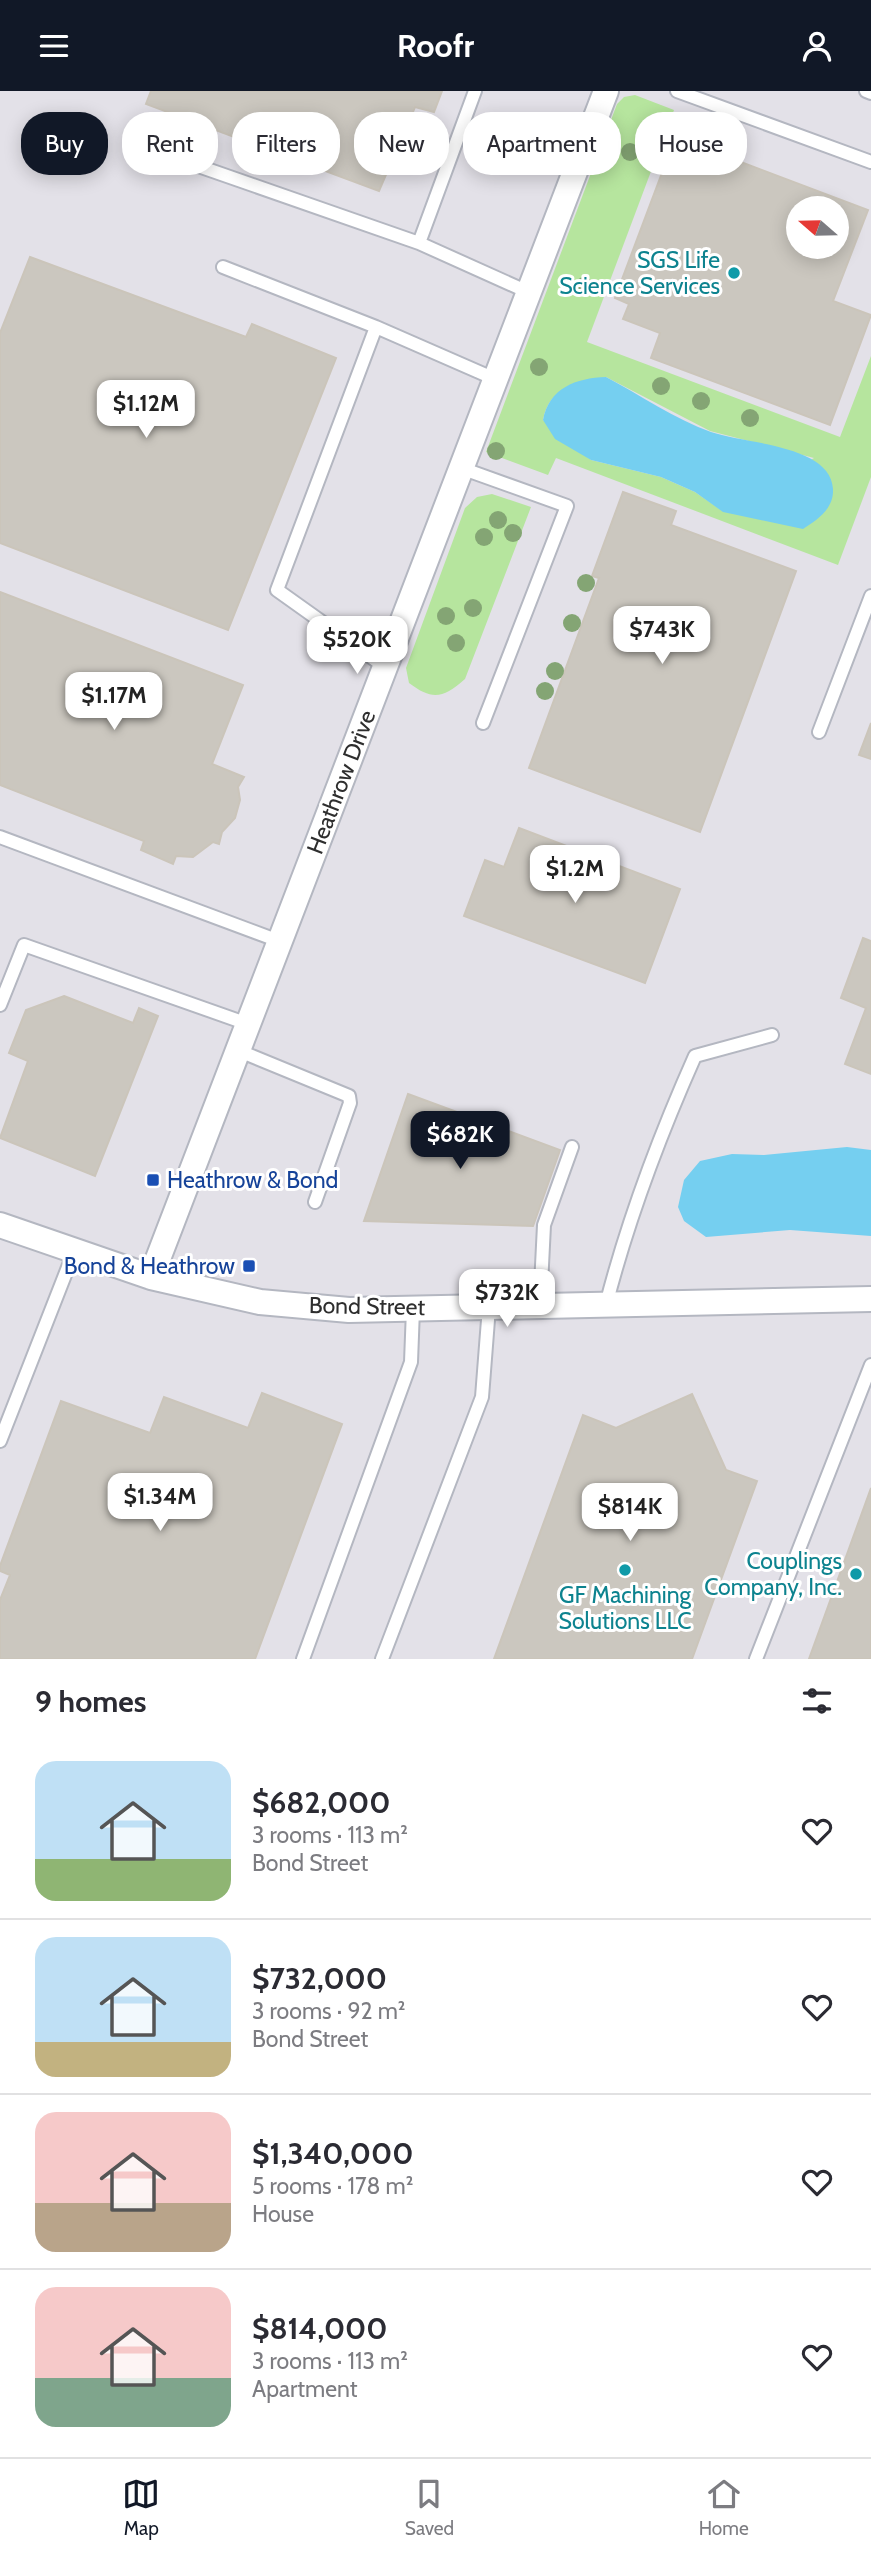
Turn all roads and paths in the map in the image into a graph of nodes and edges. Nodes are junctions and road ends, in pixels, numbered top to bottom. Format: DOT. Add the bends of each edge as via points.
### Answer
graph roads {
  1 [pos="475,91"];
  2 [pos="606,91"];
  3 [pos="677,91"];
  4 [pos="866,91"];
  5 [pos="871,93"];
  6 [pos="703,95"];
  7 [pos="871,162"];
  8 [pos="218,173"];
  9 [pos="419,243"];
  10 [pos="223,267"];
  11 [pos="528,292"];
  12 [pos="376,327"];
  13 [pos="495,379"];
  14 [pos="461,468"];
  15 [pos="871,596"];
  16 [pos="385,667"];
  17 [pos="483,723"];
  18 [pos="819,732"];
  19 [pos="0,837"];
  20 [pos="279,941"];
  21 [pos="0,1005"];
  22 [pos="248,1024"];
  23 [pos="772,1035"];
  24 [pos="237,1050"];
  25 [pos="572,1147"];
  26 [pos="315,1202"];
  27 [pos="0,1225"];
  28 [pos="74,1252"];
  29 [pos="151,1277"];
  30 [pos="871,1299"];
  31 [pos="607,1305"];
  32 [pos="540,1306"];
  33 [pos="489,1307"];
  34 [pos="413,1308"];
  35 [pos="871,1365"];
  36 [pos="0,1441"];
  37 [pos="303,1659"];
  38 [pos="383,1659"];
  39 [pos="756,1659"];
  1 -- 9 [label="lane"];
  2 -- 11 [label="street, Heathrow Drive"];
  3 -- 6 [label="lane"];
  4 -- 5 [label="lane"];
  6 -- 7 [label="lane"];
  8 -- 9 [label="lane"];
  9 -- 11 [label="lane"];
  10 -- 12 [label="lane"];
  11 -- 13 [label="street, Heathrow Drive"];
  12 -- 13 [label="lane"];
  12 -- 16 [label="lane" via="277,590"];
  13 -- 14 [label="street, Heathrow Drive"];
  14 -- 16 [label="street, Heathrow Drive"];
  14 -- 17 [label="lane" via="567,506"];
  15 -- 18 [label="lane"];
  16 -- 20 [label="street, Heathrow Drive"];
  19 -- 20 [label="lane"];
  20 -- 22 [label="street, Heathrow Drive"];
  21 -- 22 [label="lane" via="23,945"];
  22 -- 24 [label="street, Heathrow Drive"];
  23 -- 31 [label="lane" via="695,1056 659,1137"];
  24 -- 26 [label="lane" via="349,1096"];
  24 -- 29 [label="street, Heathrow Drive"];
  25 -- 32 [label="lane" via="544,1225"];
  27 -- 28 [label="street, Bond Street"];
  28 -- 29 [label="street, Bond Street"];
  28 -- 36 [label="lane"];
  29 -- 34 [label="street, Bond Street" via="260,1301 349,1310"];
  30 -- 31 [label="street, Bond Street"];
  31 -- 32 [label="street, Bond Street"];
  32 -- 33 [label="street, Bond Street"];
  33 -- 34 [label="street, Bond Street"];
  33 -- 38 [label="lane" via="482,1397"];
  34 -- 37 [label="lane" via="411,1362"];
  35 -- 39 [label="lane"];
}
